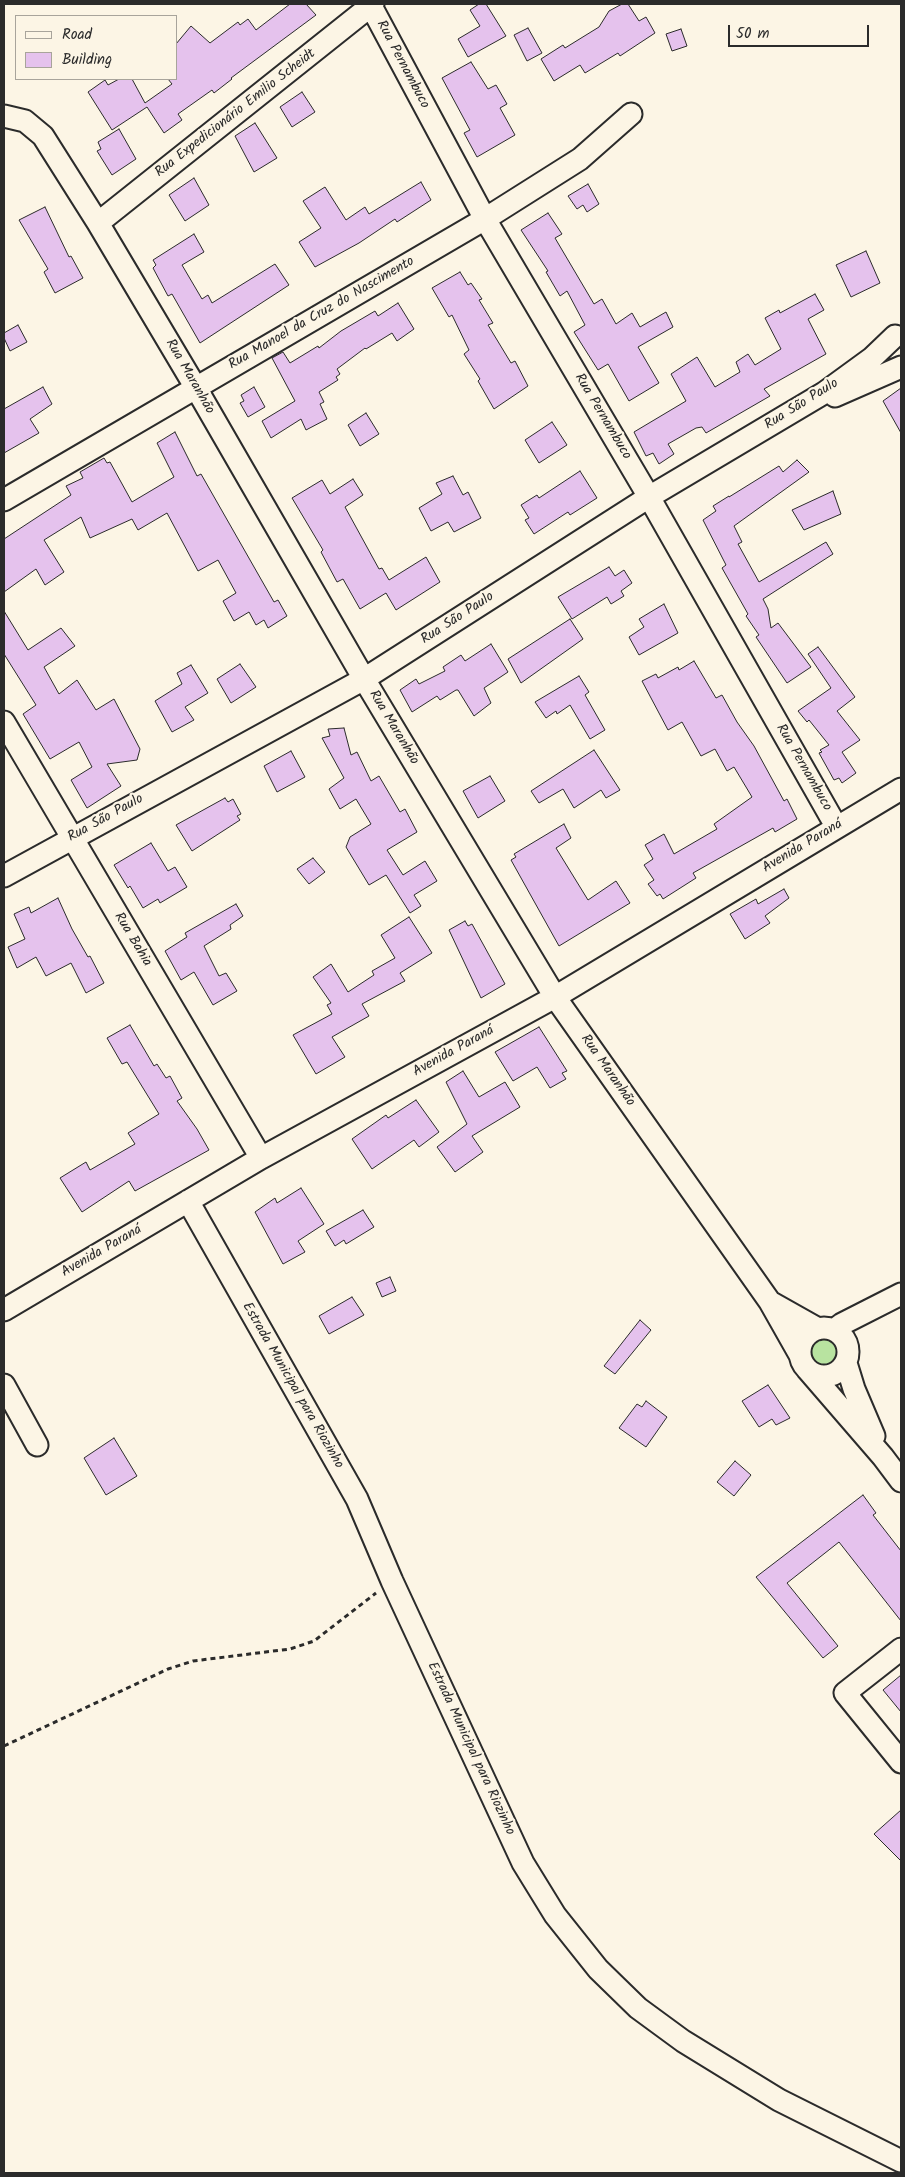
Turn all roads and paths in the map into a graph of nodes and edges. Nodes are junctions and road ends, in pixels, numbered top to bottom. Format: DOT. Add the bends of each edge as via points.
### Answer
graph roads {
  1 [pos="372,5"];
  2 [pos="631,114"];
  3 [pos="4,116"];
  4 [pos="485,219"];
  5 [pos="98,223"];
  6 [pos="895,336"];
  7 [pos="901,367"];
  8 [pos="196,388"];
  9 [pos="775,422"];
  10 [pos="649,497"];
  11 [pos="4,500"];
  12 [pos="364,679"];
  13 [pos="4,722"];
  14 [pos="901,789"];
  15 [pos="836,826"];
  16 [pos="71,838"];
  17 [pos="4,876"];
  18 [pos="555,997"];
  19 [pos="260,1158"];
  20 [pos="188,1201"];
  21 [pos="901,1294"];
  22 [pos="770,1302"];
  23 [pos="872,1308"];
  24 [pos="4,1310"];
  25 [pos="826,1329"];
  26 [pos="847,1355"];
  27 [pos="804,1362"];
  28 [pos="4,1385"];
  29 [pos="38,1444"];
  30 [pos="883,1457"];
  31 [pos="901,1481"];
  32 [pos="392,1581"];
  33 [pos="901,1649"];
  34 [pos="4,1746"];
  35 [pos="901,1762"];
  36 [pos="901,2161"];
  1 -- 4 [label="street, Rua Pernambuco"];
  1 -- 5 [label="street, Rua Expedicionário Emilio Scheidt"];
  2 -- 4 [label="street, Rua Manoel da Cruz do Nascimento" via="580,160"];
  3 -- 5 [label="street, Rua Maranhão" via="24,121 43,136"];
  4 -- 8 [label="street, Rua Manoel da Cruz do Nascimento"];
  4 -- 10 [label="street, Rua Pernambuco"];
  5 -- 8 [label="street, Rua Maranhão"];
  6 -- 9 [label="street, Rua São Paulo" via="872,358 824,393"];
  7 -- 9 [label="street"];
  8 -- 11 [label="street, Rua Manoel da Cruz do Nascimento"];
  8 -- 12 [label="street, Rua Maranhão"];
  9 -- 10 [label="street, Rua São Paulo"];
  10 -- 12 [label="street, Rua São Paulo"];
  10 -- 15 [label="street, Rua Pernambuco"];
  12 -- 16 [label="street, Rua São Paulo"];
  12 -- 18 [label="street, Rua Maranhão"];
  13 -- 16 [label="street, Rua Bahia"];
  14 -- 15 [label="street, Avenida Paraná"];
  15 -- 18 [label="street, Avenida Paraná"];
  16 -- 17 [label="street, Rua São Paulo"];
  16 -- 19 [label="street, Rua Bahia"];
  18 -- 19 [label="street, Avenida Paraná"];
  18 -- 22 [label="street, Rua Maranhão"];
  19 -- 20 [label="street, Avenida Paraná"];
  20 -- 24 [label="street, Avenida Paraná"];
  20 -- 32 [label="street, Estrada Municipal para Riozinho" via="357,1499"];
  21 -- 23 [label="street"];
  22 -- 25 [label="street, Rua Maranhão"];
  22 -- 27 [label="street, Rua Maranhão"];
  23 -- 25 [label="street"];
  23 -- 26 [label="street" via="855,1333"];
  25 -- 26 [label="street" via="841,1335"];
  25 -- 27 [label="street" via="805,1338"];
  26 -- 27 [label="street" via="836,1373 828,1376 821,1376"];
  26 -- 30 [label="street" via="861,1406"];
  27 -- 30 [label="street, Rua Maranhão"];
  28 -- 29 [label="street"];
  30 -- 31 [label="street"];
  32 -- 34 [label="path" via="314,1641 290,1649 193,1661 168,1668"];
  32 -- 36 [label="street, Estrada Municipal para Riozinho" via="522,1864 555,1915 598,1969 638,2008 683,2041 779,2100"];
  33 -- 35 [label="street" via="845,1693"];
}
